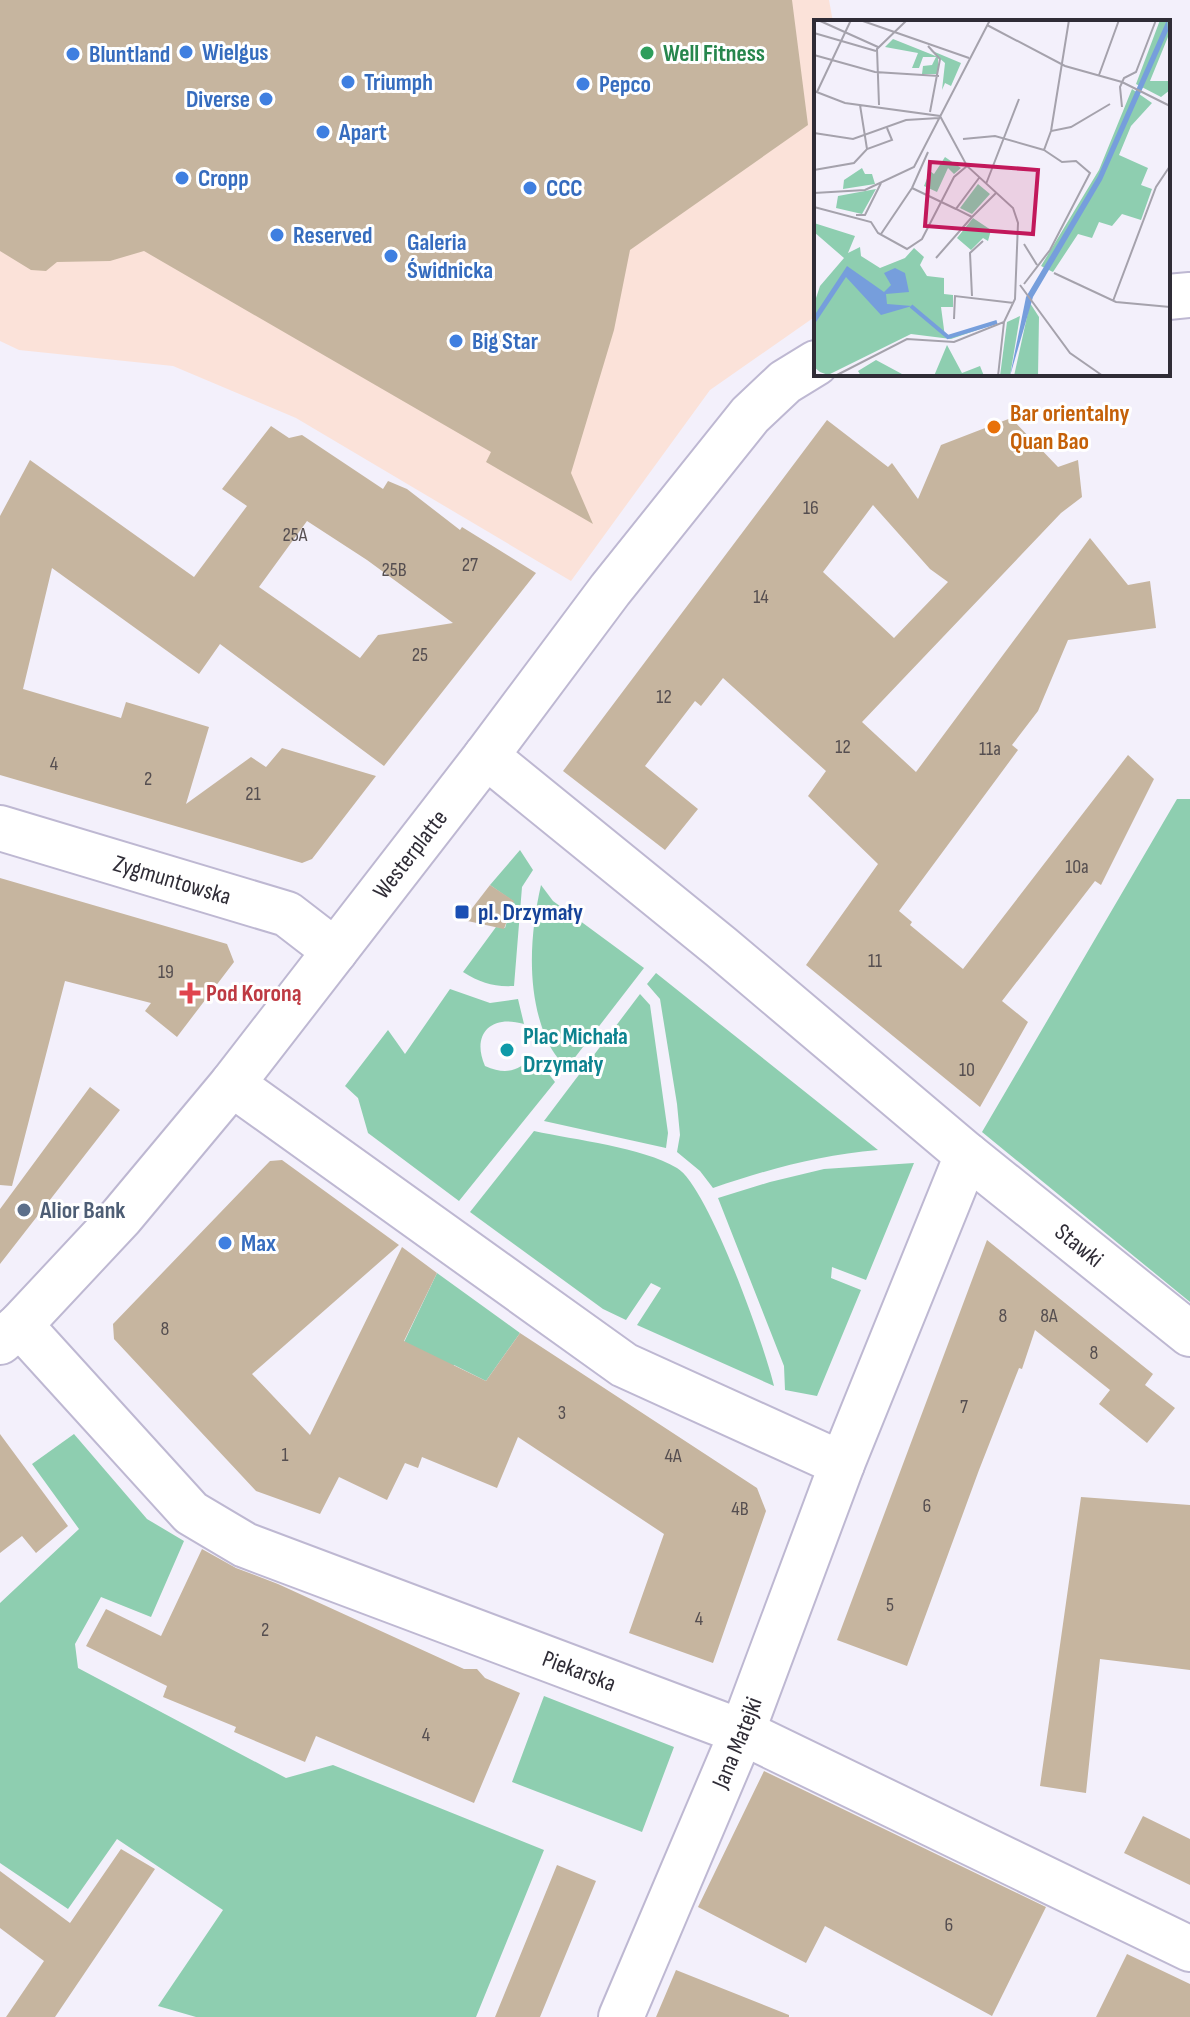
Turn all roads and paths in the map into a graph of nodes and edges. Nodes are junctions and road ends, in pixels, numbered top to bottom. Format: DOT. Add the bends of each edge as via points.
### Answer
graph roads {
  1 [pos="1190,295"];
  2 [pos="1170,297"];
  3 [pos="814,364"];
  4 [pos="486,756"];
  5 [pos="0,828"];
  6 [pos="335,951"];
  7 [pos="232,1084"];
  8 [pos="967,1155"];
  9 [pos="10,1334"];
  10 [pos="1190,1334"];
  11 [pos="842,1464"];
  12 [pos="742,1732"];
  13 [pos="1190,1949"];
  14 [pos="621,2017"];
  1 -- 2 [label="street"];
  3 -- 4 [label="street, Westerplatte" via="785,382 750,415"];
  4 -- 6 [label="street, Westerplatte"];
  4 -- 8 [label="street"];
  5 -- 6 [label="street, Zygmuntowska" via="287,914"];
  6 -- 7 [label="street, Westerplatte"];
  7 -- 9 [label="street, Westerplatte" via="121,1217"];
  7 -- 11 [label="street" via="624,1365"];
  8 -- 10 [label="street, Stawki"];
  8 -- 11 [label="street"];
  9 -- 12 [label="street, Piekarska" via="191,1513 245,1545"];
  11 -- 12 [label="street, Jana Matejki"];
  12 -- 13 [label="street, Piekarska"];
  12 -- 14 [label="street, Jana Matejki"];
}
